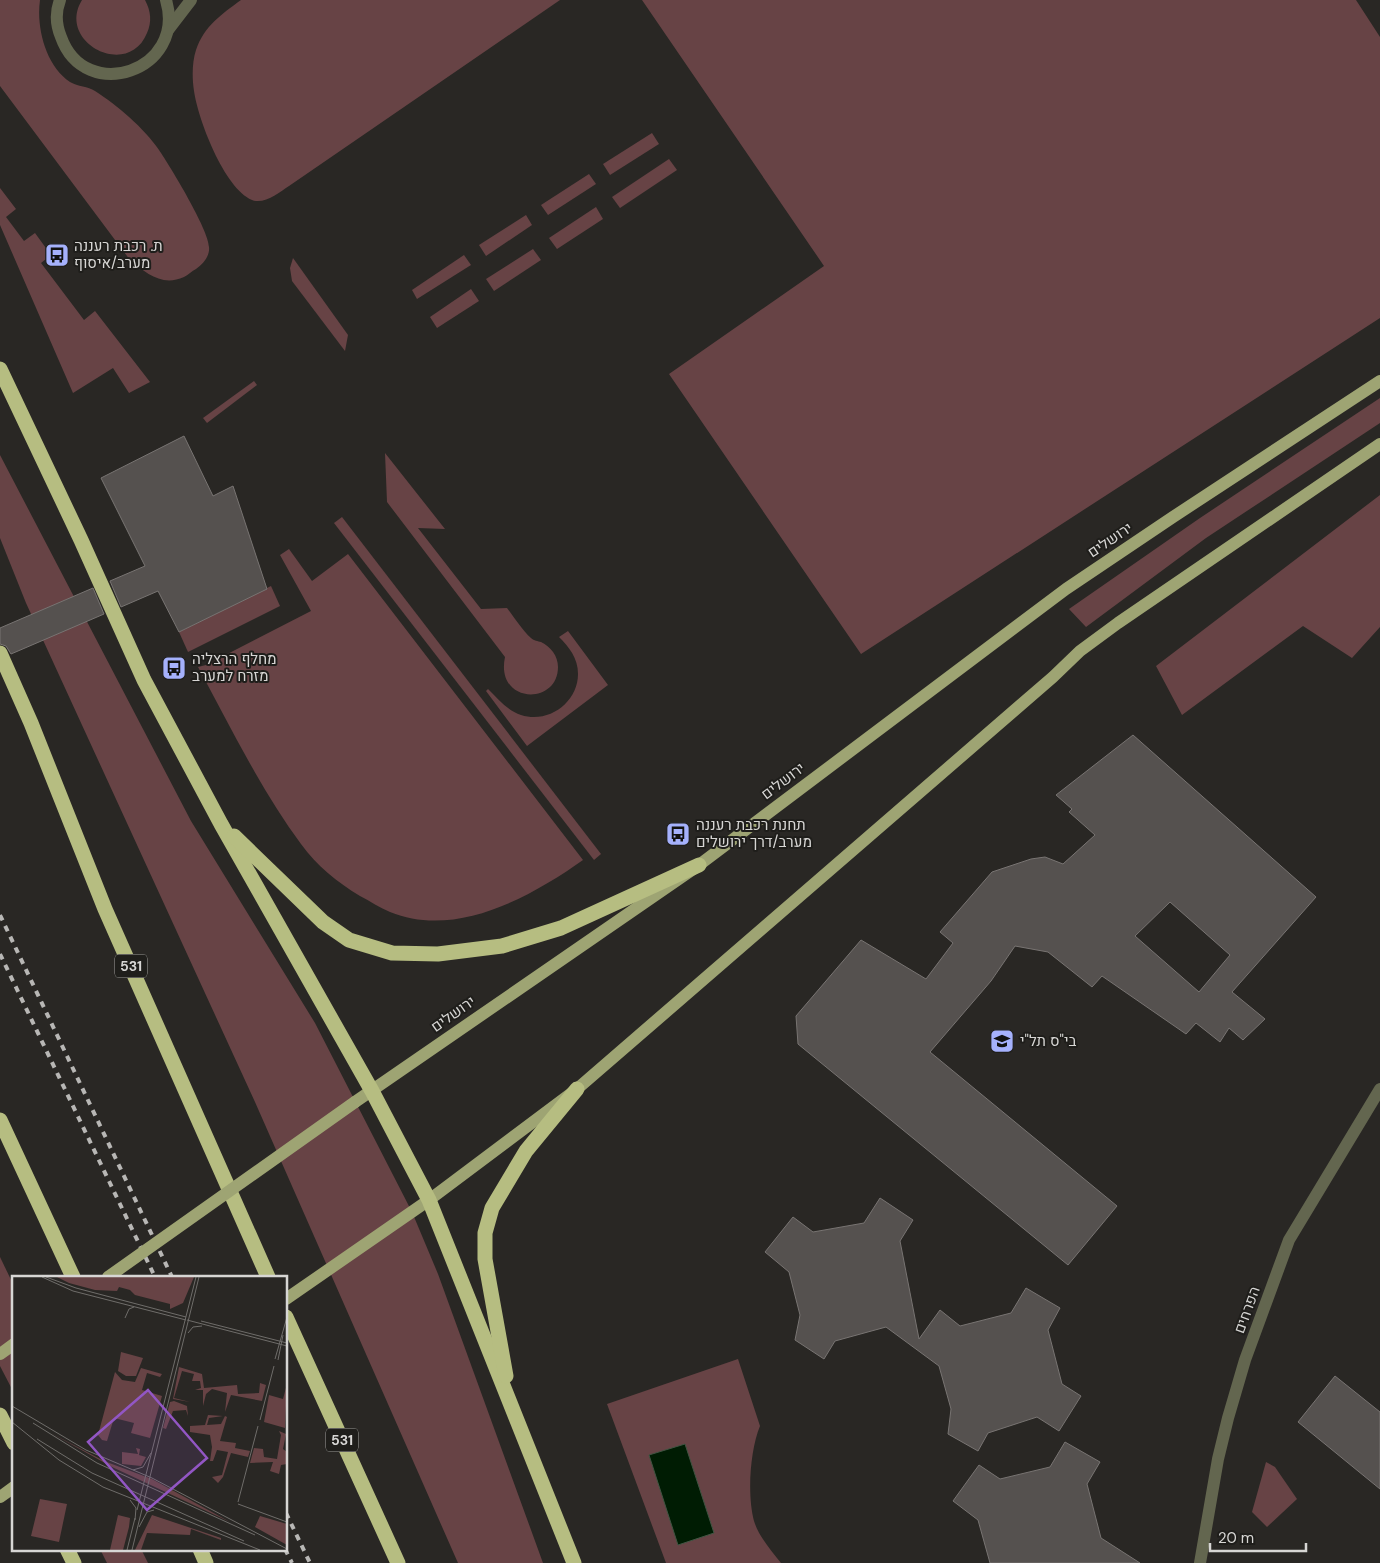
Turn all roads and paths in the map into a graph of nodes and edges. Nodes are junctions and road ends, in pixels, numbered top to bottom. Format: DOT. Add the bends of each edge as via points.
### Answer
graph roads {
  1 [pos="60,0"];
  2 [pos="166,0"];
  3 [pos="190,0"];
  4 [pos="168,30"];
  5 [pos="0,369"];
  6 [pos="1380,381"];
  7 [pos="1380,444"];
  8 [pos="0,653"];
  9 [pos="221,824"];
  10 [pos="699,865"];
  11 [pos="577,1089"];
  12 [pos="1380,1089"];
  13 [pos="372,1091"];
  14 [pos="0,1120"];
  15 [pos="429,1200"];
  16 [pos="73,1276"];
  17 [pos="109,1276"];
  18 [pos="268,1276"];
  19 [pos="288,1298"];
  20 [pos="288,1321"];
  21 [pos="12,1345"];
  22 [pos="0,1354"];
  23 [pos="511,1407"];
  24 [pos="0,1415"];
  25 [pos="12,1439"];
  26 [pos="12,1488"];
  27 [pos="0,1497"];
  28 [pos="68,1550"];
  29 [pos="200,1550"];
  30 [pos="74,1563"];
  31 [pos="206,1563"];
  32 [pos="398,1563"];
  33 [pos="574,1563"];
  34 [pos="1200,1563"];
  1 -- 4 [label="street" via="57,27 63,44 90,70 108,74 127,73 144,65 158,53"];
  2 -- 4 [label="street"];
  3 -- 4 [label="street"];
  5 -- 9 [label="highway" via="144,680"];
  6 -- 10 [label="main road, ירושלים" via="1066,589"];
  7 -- 11 [label="main road" via="1080,651 1053,678"];
  8 -- 18 [label="highway, 531" via="32,723 105,909"];
  9 -- 10 [label="highway" via="323,922 350,940 392,953 438,954 502,946 561,928"];
  9 -- 13 [label="highway"];
  10 -- 13 [label="main road, ירושלים"];
  11 -- 15 [label="main road"];
  11 -- 23 [label="highway" via="526,1151 492,1208 485,1233 485,1259"];
  12 -- 34 [label="street, הפרחים" via="1289,1240 1245,1360 1228,1418"];
  13 -- 15 [label="highway"];
  13 -- 17 [label="main road, ירושלים, bridge"];
  14 -- 16 [label="highway"];
  15 -- 19 [label="main road"];
  15 -- 23 [label="highway"];
  20 -- 32 [label="highway, 531"];
  21 -- 22 [label="main road"];
  23 -- 33 [label="highway"];
  24 -- 25 [label="highway"];
  26 -- 27 [label="main road"];
  28 -- 30 [label="highway"];
  29 -- 31 [label="highway"];
}
